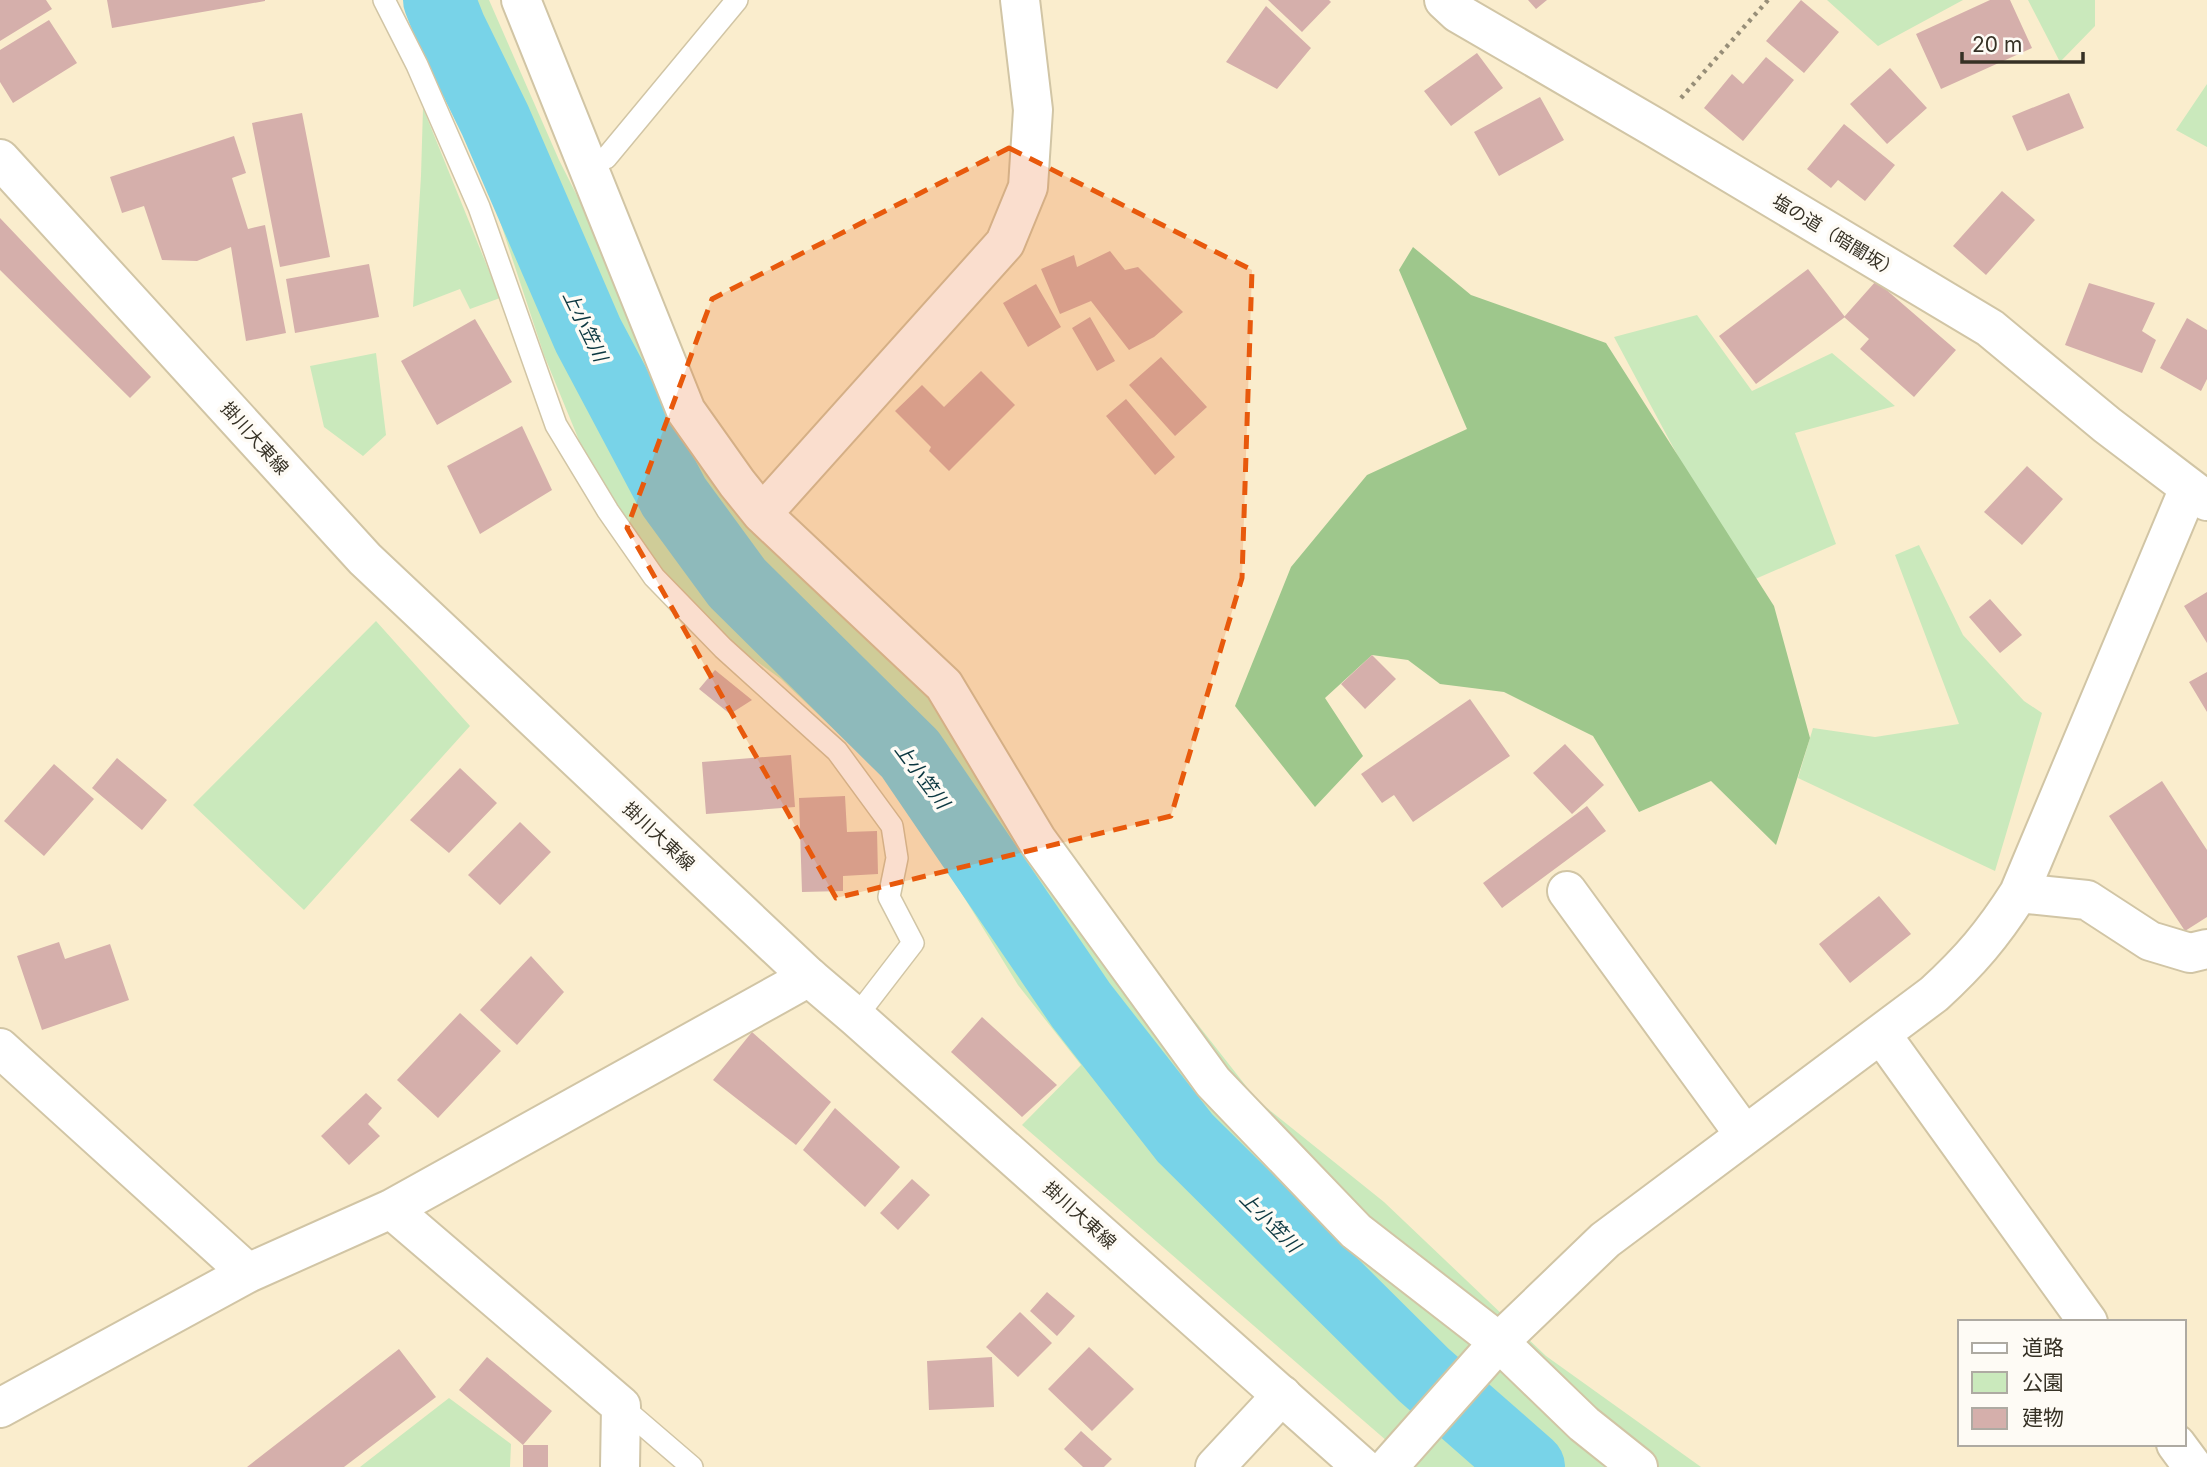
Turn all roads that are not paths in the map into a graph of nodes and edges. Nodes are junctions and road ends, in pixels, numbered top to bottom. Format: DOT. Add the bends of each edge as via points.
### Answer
graph roads {
  1 [pos="384,0"];
  2 [pos="522,0"];
  3 [pos="737,0"];
  4 [pos="1020,0"];
  5 [pos="1444,0"];
  6 [pos="0,159"];
  7 [pos="587,164"];
  8 [pos="2198,494"];
  9 [pos="762,514"];
  10 [pos="1567,891"];
  11 [pos="2020,893"];
  12 [pos="2207,949"];
  13 [pos="808,977"];
  14 [pos="856,1017"];
  15 [pos="1881,1034"];
  16 [pos="0,1048"];
  17 [pos="1744,1134"];
  18 [pos="391,1209"];
  19 [pos="248,1273"];
  20 [pos="2087,1320"];
  21 [pos="1494,1347"];
  22 [pos="1282,1395"];
  23 [pos="621,1406"];
  24 [pos="0,1408"];
  25 [pos="2177,1446"];
  26 [pos="620,1467"];
  27 [pos="692,1467"];
  28 [pos="1215,1467"];
  29 [pos="1362,1467"];
  30 [pos="1388,1467"];
  31 [pos="1638,1467"];
  32 [pos="2193,1467"];
  1 -- 14 [label="lane" via="479,207 556,425 608,511 653,577 837,751 892,826 897,858 889,897 912,943"];
  2 -- 7 [label="street"];
  3 -- 7 [label="lane" via="606,158"];
  4 -- 9 [label="street" via="1034,110 1028,187 1005,243"];
  5 -- 8 [label="street, 塩の道（暗闇坂）" via="1458,13 1990,328"];
  6 -- 13 [label="street, 掛川大東線" via="365,559"];
  7 -- 9 [label="street" via="686,411"];
  8 -- 11 [label="street"];
  9 -- 21 [label="street" via="944,685 1037,840 1213,1082 1356,1231"];
  10 -- 17 [label="street"];
  11 -- 12 [label="street" via="2087,900 2150,941 2190,953"];
  11 -- 15 [label="street" via="1969,962"];
  13 -- 14 [label="street, 掛川大東線"];
  13 -- 18 [label="street"];
  14 -- 22 [label="street, 掛川大東線"];
  15 -- 17 [label="street"];
  15 -- 20 [label="street"];
  16 -- 19 [label="street"];
  17 -- 21 [label="street" via="1605,1240"];
  18 -- 19 [label="street"];
  18 -- 23 [label="street"];
  19 -- 24 [label="street"];
  21 -- 30 [label="street"];
  21 -- 31 [label="street"];
  22 -- 28 [label="street"];
  22 -- 29 [label="street, 掛川大東線"];
  23 -- 26 [label="street"];
  23 -- 27 [label="lane"];
  25 -- 32 [label="street"];
}
